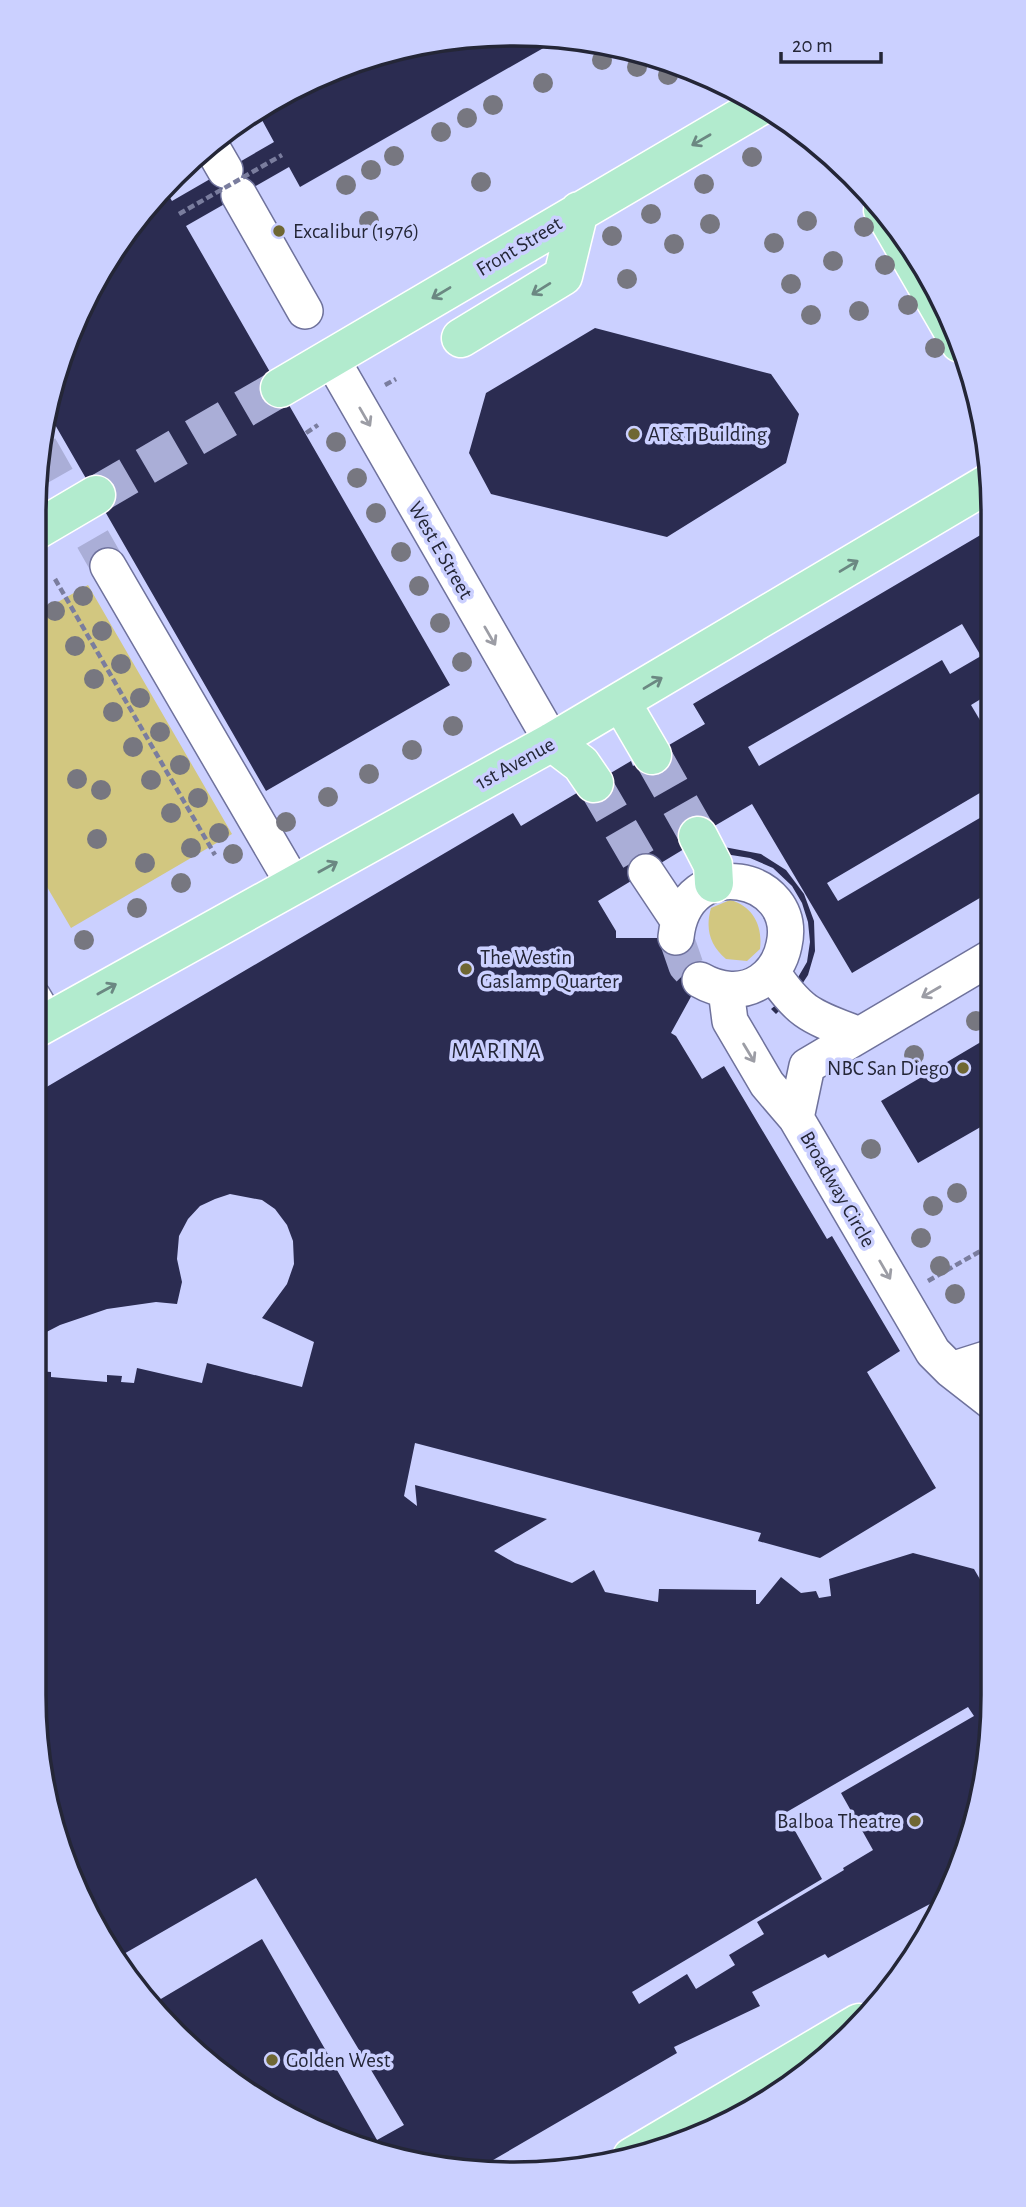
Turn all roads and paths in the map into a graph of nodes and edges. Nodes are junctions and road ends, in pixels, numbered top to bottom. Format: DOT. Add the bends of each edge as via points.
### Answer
graph roads {
  1 [pos="752,111"];
  2 [pos="282,155"];
  3 [pos="225,170"];
  4 [pos="579,211"];
  5 [pos="179,214"];
  6 [pos="304,311"];
  7 [pos="461,338"];
  8 [pos="331,358"];
  9 [pos="396,379"];
  10 [pos="382,387"];
  11 [pos="280,388"];
  12 [pos="318,425"];
  13 [pos="306,433"];
  14 [pos="979,489"];
  15 [pos="96,495"];
  16 [pos="46,524"];
  17 [pos="108,566"];
  18 [pos="55,579"];
  19 [pos="621,702"];
  20 [pos="552,742"];
  21 [pos="652,755"];
  22 [pos="594,783"];
  23 [pos="698,835"];
  24 [pos="215,855"];
  25 [pos="646,872"];
  26 [pos="714,883"];
  27 [pos="295,885"];
  28 [pos="981,963"];
  29 [pos="772,972"];
  30 [pos="46,1012"];
  31 [pos="857,1034"];
  32 [pos="796,1118"];
  33 [pos="981,1251"];
  34 [pos="927,1282"];
  35 [pos="981,1360"];
  36 [pos="951,1370"];
  37 [pos="981,1393"];
  38 [pos="809,2055"];
  39 [pos="720,2113"];
  1 -- 4 [label="main road, Front Street, one-way"];
  2 -- 5 [label="path, bridge"];
  3 -- 6 [label="street"];
  4 -- 7 [label="main road, one-way" via="563,276"];
  4 -- 8 [label="main road, Front Street, one-way"];
  8 -- 11 [label="main road, Front Street"];
  8 -- 20 [label="street, West E Street, one-way"];
  9 -- 10 [label="path"];
  12 -- 13 [label="path"];
  19 -- 14 [label="main road, 1st Avenue, one-way"];
  15 -- 16 [label="main road"];
  17 -- 27 [label="street"];
  18 -- 24 [label="path"];
  19 -- 20 [label="main road, 1st Avenue"];
  19 -- 21 [label="main road"];
  20 -- 22 [label="main road" via="582,764"];
  27 -- 20 [label="main road, 1st Avenue, one-way"];
  23 -- 26 [label="main road" via="713,865"];
  25 -- 26 [label="street" via="677,929 685,903"];
  26 -- 29 [label="street" via="749,883 777,905 785,940"];
  30 -- 27 [label="main road, 1st Avenue, one-way"];
  28 -- 31 [label="street, Broadway Circle, one-way"];
  29 -- 31 [label="street" via="791,1001 808,1015"];
  29 -- 32 [label="street, one-way" via="743,989 713,985 767,1084"];
  31 -- 32 [label="street, Broadway Circle" via="807,1066"];
  32 -- 36 [label="street, Broadway Circle, one-way" via="933,1352"];
  33 -- 34 [label="path"];
  35 -- 36 [label="street"];
  36 -- 37 [label="street, Broadway Circle"];
  38 -- 39 [label="main road"];
}
